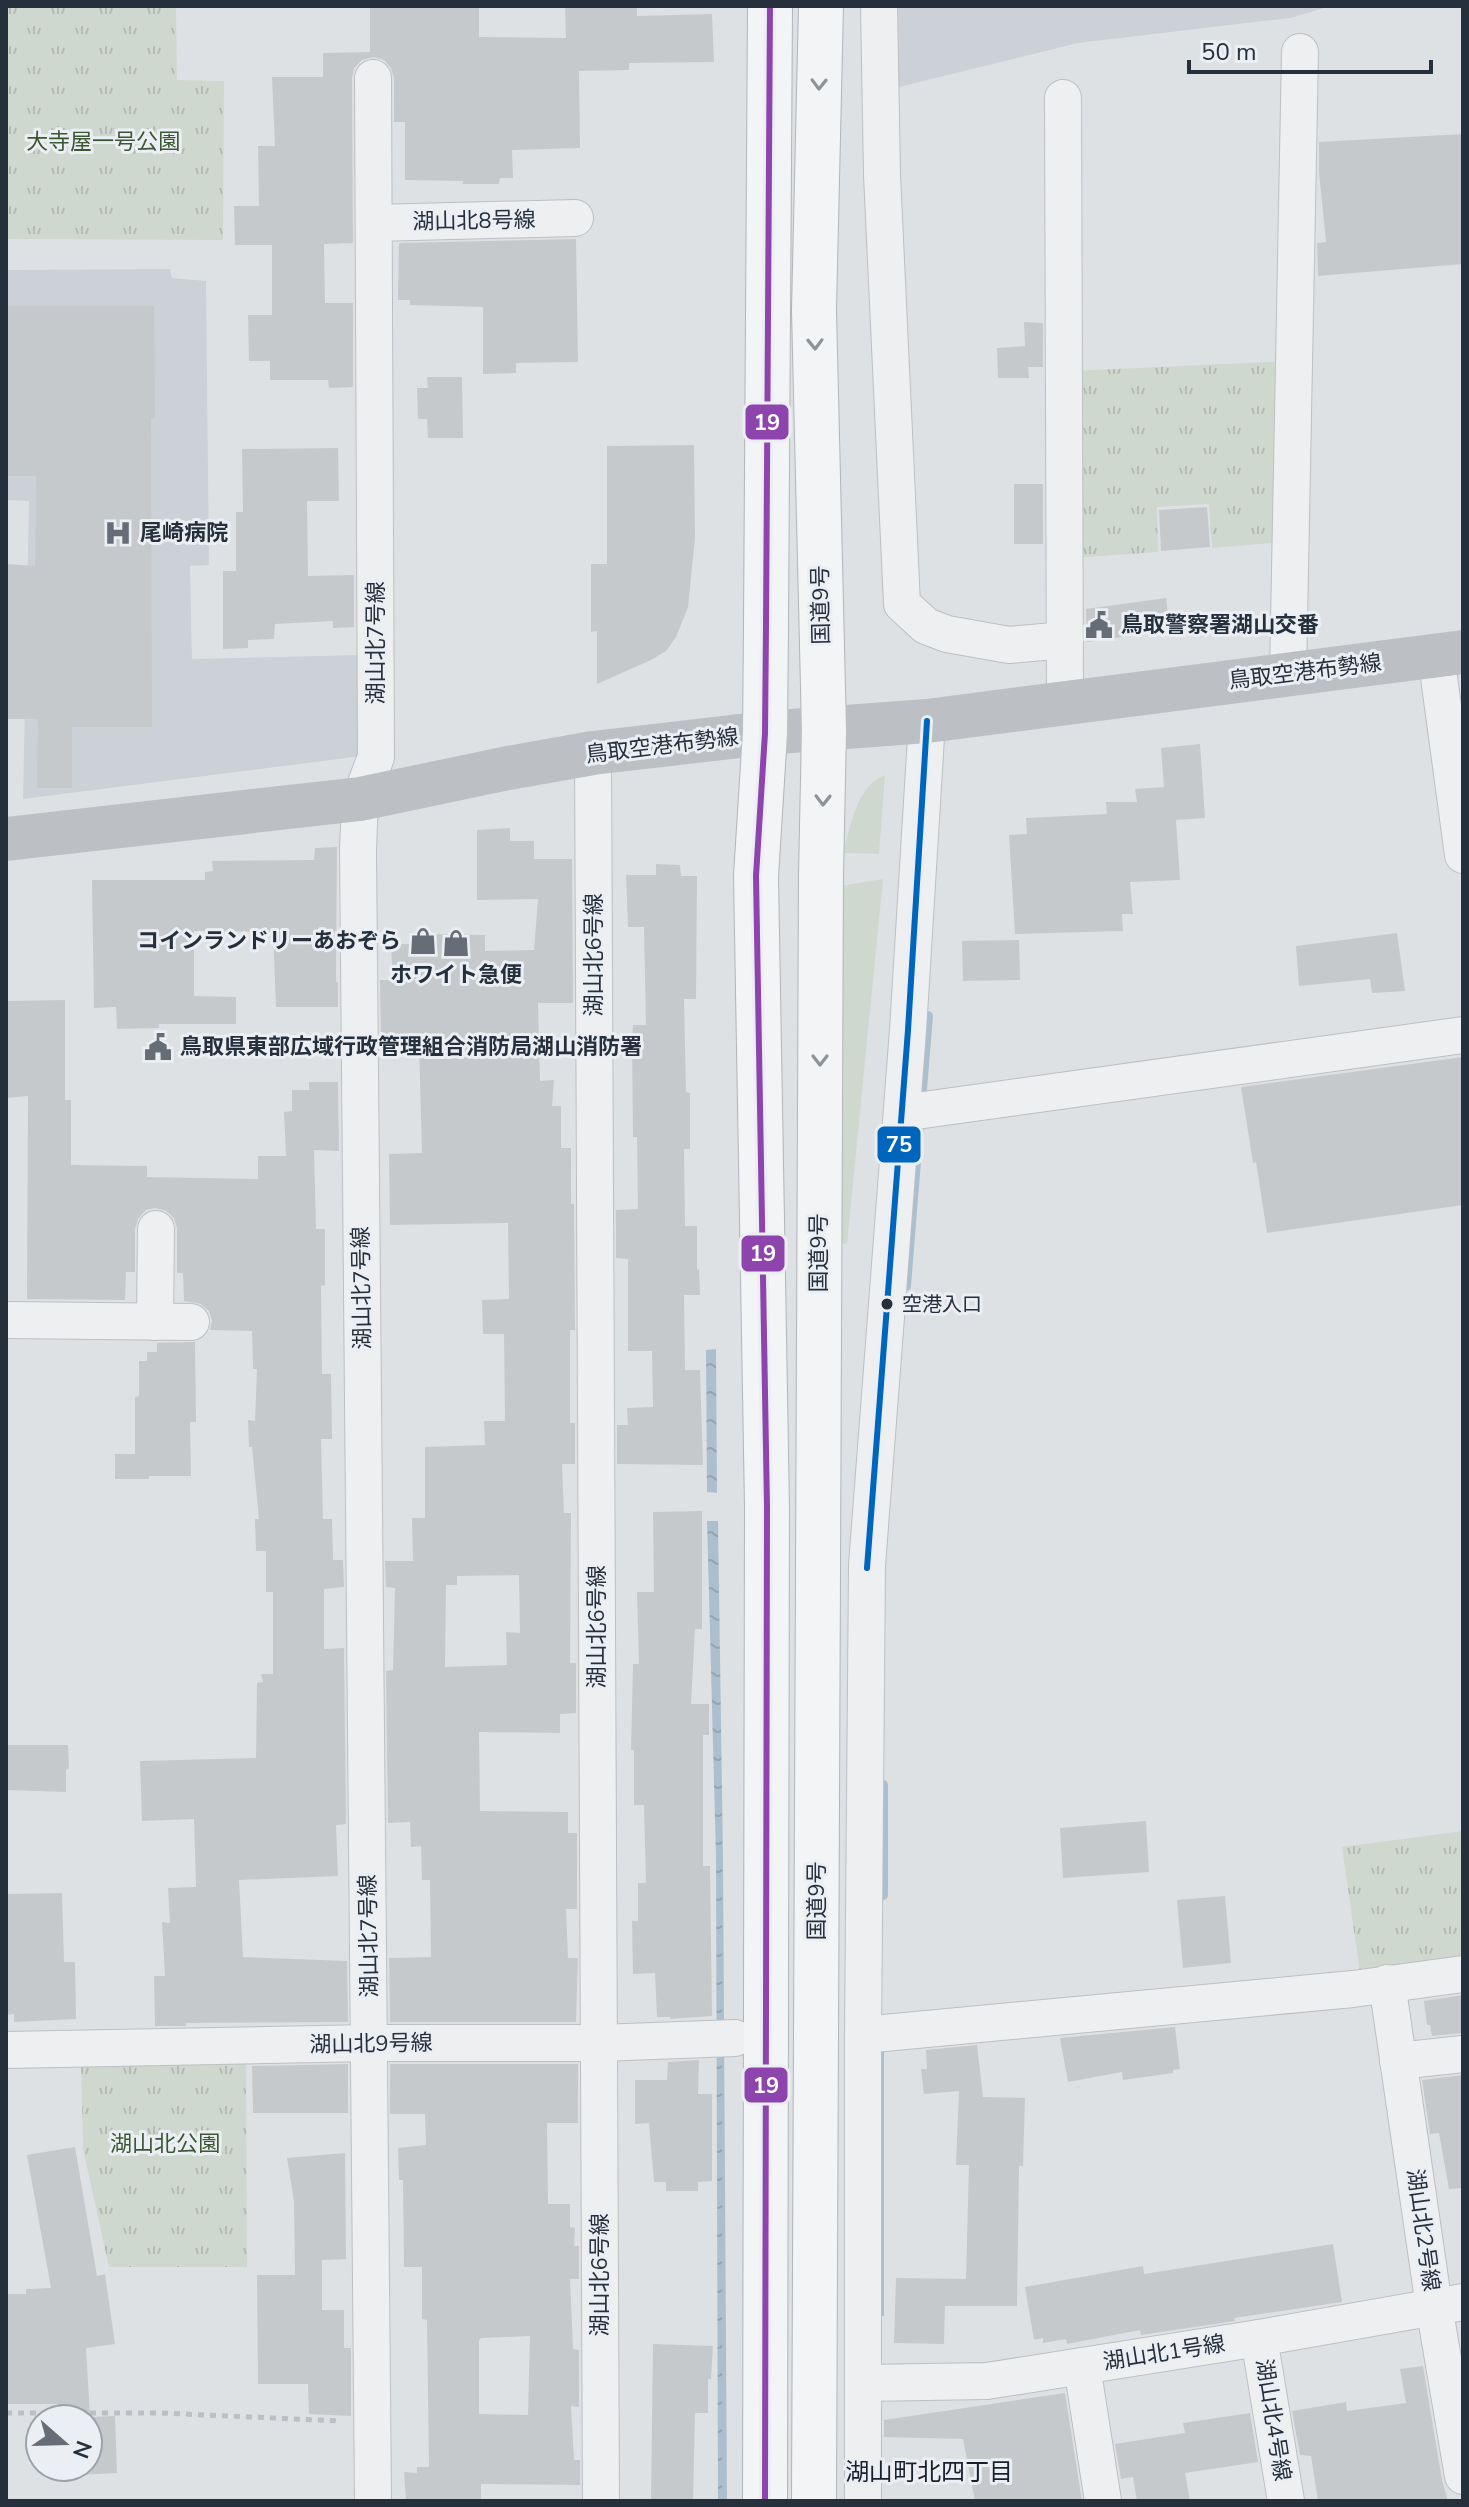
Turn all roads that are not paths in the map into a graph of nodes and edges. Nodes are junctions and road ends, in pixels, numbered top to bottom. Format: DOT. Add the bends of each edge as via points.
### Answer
graph roads {
  1 [pos="770,6"];
  2 [pos="821,6"];
  3 [pos="879,6"];
  4 [pos="1300,52"];
  5 [pos="373,78"];
  6 [pos="1063,98"];
  7 [pos="575,218"];
  8 [pos="374,223"];
  9 [pos="1065,640"];
  10 [pos="1450,653"];
  11 [pos="1288,675"];
  12 [pos="1065,701"];
  13 [pos="927,721"];
  14 [pos="824,730"];
  15 [pos="765,733"];
  16 [pos="593,753"];
  17 [pos="360,799"];
  18 [pos="6,839"];
  19 [pos="1463,855"];
  20 [pos="1463,1035"];
  21 [pos="902,1113"];
  22 [pos="156,1229"];
  23 [pos="6,1320"];
  24 [pos="155,1322"];
  25 [pos="191,1322"];
  26 [pos="1463,1974"];
  27 [pos="1387,1983"];
  28 [pos="863,2035"];
  29 [pos="735,2038"];
  30 [pos="370,2043"];
  31 [pos="599,2043"];
  32 [pos="6,2050"];
  33 [pos="1463,2054"];
  34 [pos="1398,2061"];
  35 [pos="1449,2304"];
  36 [pos="1259,2338"];
  37 [pos="1082,2366"];
  38 [pos="864,2383"];
  39 [pos="1463,2476"];
  40 [pos="373,2501"];
  41 [pos="601,2501"];
  42 [pos="765,2501"];
  43 [pos="814,2501"];
  44 [pos="863,2501"];
  45 [pos="1103,2501"];
  46 [pos="1286,2501"];
  1 -- 15 [label="highway"];
  2 -- 14 [label="highway, 国道9号, one-way" via="814,310"];
  3 -- 9 [label="street" via="902,604 926,626 947,634 1009,645"];
  4 -- 11 [label="street"];
  5 -- 8 [label="street, 湖山北7号線"];
  6 -- 9 [label="street"];
  7 -- 8 [label="street, 湖山北8号線"];
  8 -- 17 [label="street, 湖山北7号線" via="376,757"];
  9 -- 12 [label="street"];
  10 -- 11 [label="main road, 鳥取空港布勢線"];
  10 -- 19 [label="street"];
  11 -- 12 [label="main road, 鳥取空港布勢線"];
  12 -- 13 [label="main road, 鳥取空港布勢線"];
  13 -- 14 [label="main road, 鳥取空港布勢線"];
  13 -- 21 [label="street"];
  14 -- 15 [label="main road, 鳥取空港布勢線"];
  14 -- 43 [label="highway, 国道9号, one-way"];
  15 -- 16 [label="main road, 鳥取空港布勢線"];
  15 -- 42 [label="highway" via="756,876 767,1507"];
  16 -- 17 [label="main road, 鳥取空港布勢線"];
  16 -- 31 [label="street, 湖山北6号線"];
  17 -- 18 [label="main road, 鳥取空港布勢線"];
  17 -- 30 [label="street, 湖山北7号線"];
  20 -- 21 [label="street"];
  21 -- 28 [label="street" via="867,1565"];
  22 -- 24 [label="street"];
  23 -- 24 [label="street"];
  24 -- 25 [label="street"];
  26 -- 27 [label="street"];
  27 -- 28 [label="street"];
  27 -- 34 [label="street, 湖山北2号線"];
  28 -- 38 [label="street"];
  29 -- 31 [label="street, 湖山北9号線"];
  30 -- 31 [label="street, 湖山北9号線"];
  30 -- 32 [label="street, 湖山北9号線"];
  30 -- 40 [label="street, 湖山北7号線"];
  31 -- 41 [label="street, 湖山北6号線"];
  33 -- 34 [label="street"];
  34 -- 35 [label="street, 湖山北2号線"];
  35 -- 36 [label="street, 湖山北1号線"];
  35 -- 39 [label="street, 湖山北2号線"];
  36 -- 37 [label="street, 湖山北1号線"];
  36 -- 46 [label="street, 湖山北4号線"];
  37 -- 38 [label="street, 湖山北1号線" via="987,2381"];
  37 -- 45 [label="street"];
  38 -- 44 [label="street"];
}
